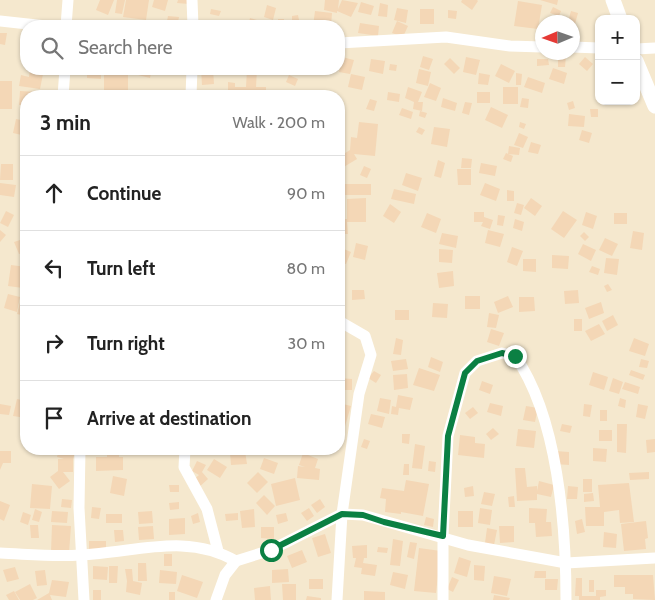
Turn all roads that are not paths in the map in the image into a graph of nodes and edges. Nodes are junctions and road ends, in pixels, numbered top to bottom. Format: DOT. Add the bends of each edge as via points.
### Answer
graph roads {
  1 [pos="68,0"];
  2 [pos="192,0"];
  3 [pos="613,0"];
  4 [pos="619,15"];
  5 [pos="66,20"];
  6 [pos="193,20"];
  7 [pos="0,21"];
  8 [pos="20,23"];
  9 [pos="345,43"];
  10 [pos="535,47"];
  11 [pos="580,47"];
  12 [pos="595,48"];
  13 [pos="655,48"];
  14 [pos="640,49"];
  15 [pos="640,70"];
  16 [pos="65,75"];
  17 [pos="192,75"];
  18 [pos="64,90"];
  19 [pos="191,90"];
  20 [pos="655,106"];
  21 [pos="345,324"];
  22 [pos="80,455"];
  23 [pos="185,455"];
  24 [pos="342,514"];
  25 [pos="443,536"];
  26 [pos="218,551"];
  27 [pos="0,553"];
  28 [pos="80,556"];
  29 [pos="655,558"];
  30 [pos="236,561"];
  31 [pos="566,563"];
  32 [pos="84,600"];
  33 [pos="216,600"];
  34 [pos="337,600"];
  35 [pos="443,600"];
  36 [pos="566,600"];
  1 -- 5 [label="street"];
  2 -- 6 [label="street"];
  3 -- 4 [label="street"];
  7 -- 8 [label="street"];
  9 -- 10 [label="street" via="446,37"];
  11 -- 12 [label="street"];
  13 -- 14 [label="street"];
  15 -- 20 [label="street"];
  16 -- 18 [label="street"];
  17 -- 19 [label="street"];
  21 -- 24 [label="street" via="365,336 371,356 360,394"];
  22 -- 28 [label="street"];
  23 -- 26 [label="street" via="184,467 207,509"];
  24 -- 25 [label="street" via="363,515"];
  24 -- 30 [label="street" via="271,550"];
  24 -- 34 [label="street"];
  25 -- 31 [label="street" via="468,545"];
  25 -- 31 [label="street" via="448,436 465,373 477,361 502,353 515,356 528,374 544,421 558,484"];
  25 -- 35 [label="street"];
  26 -- 28 [label="street" via="183,545"];
  26 -- 30 [label="street"];
  27 -- 28 [label="street"];
  28 -- 32 [label="street"];
  29 -- 31 [label="street"];
  30 -- 33 [label="street" via="224,575"];
  31 -- 36 [label="street"];
}
